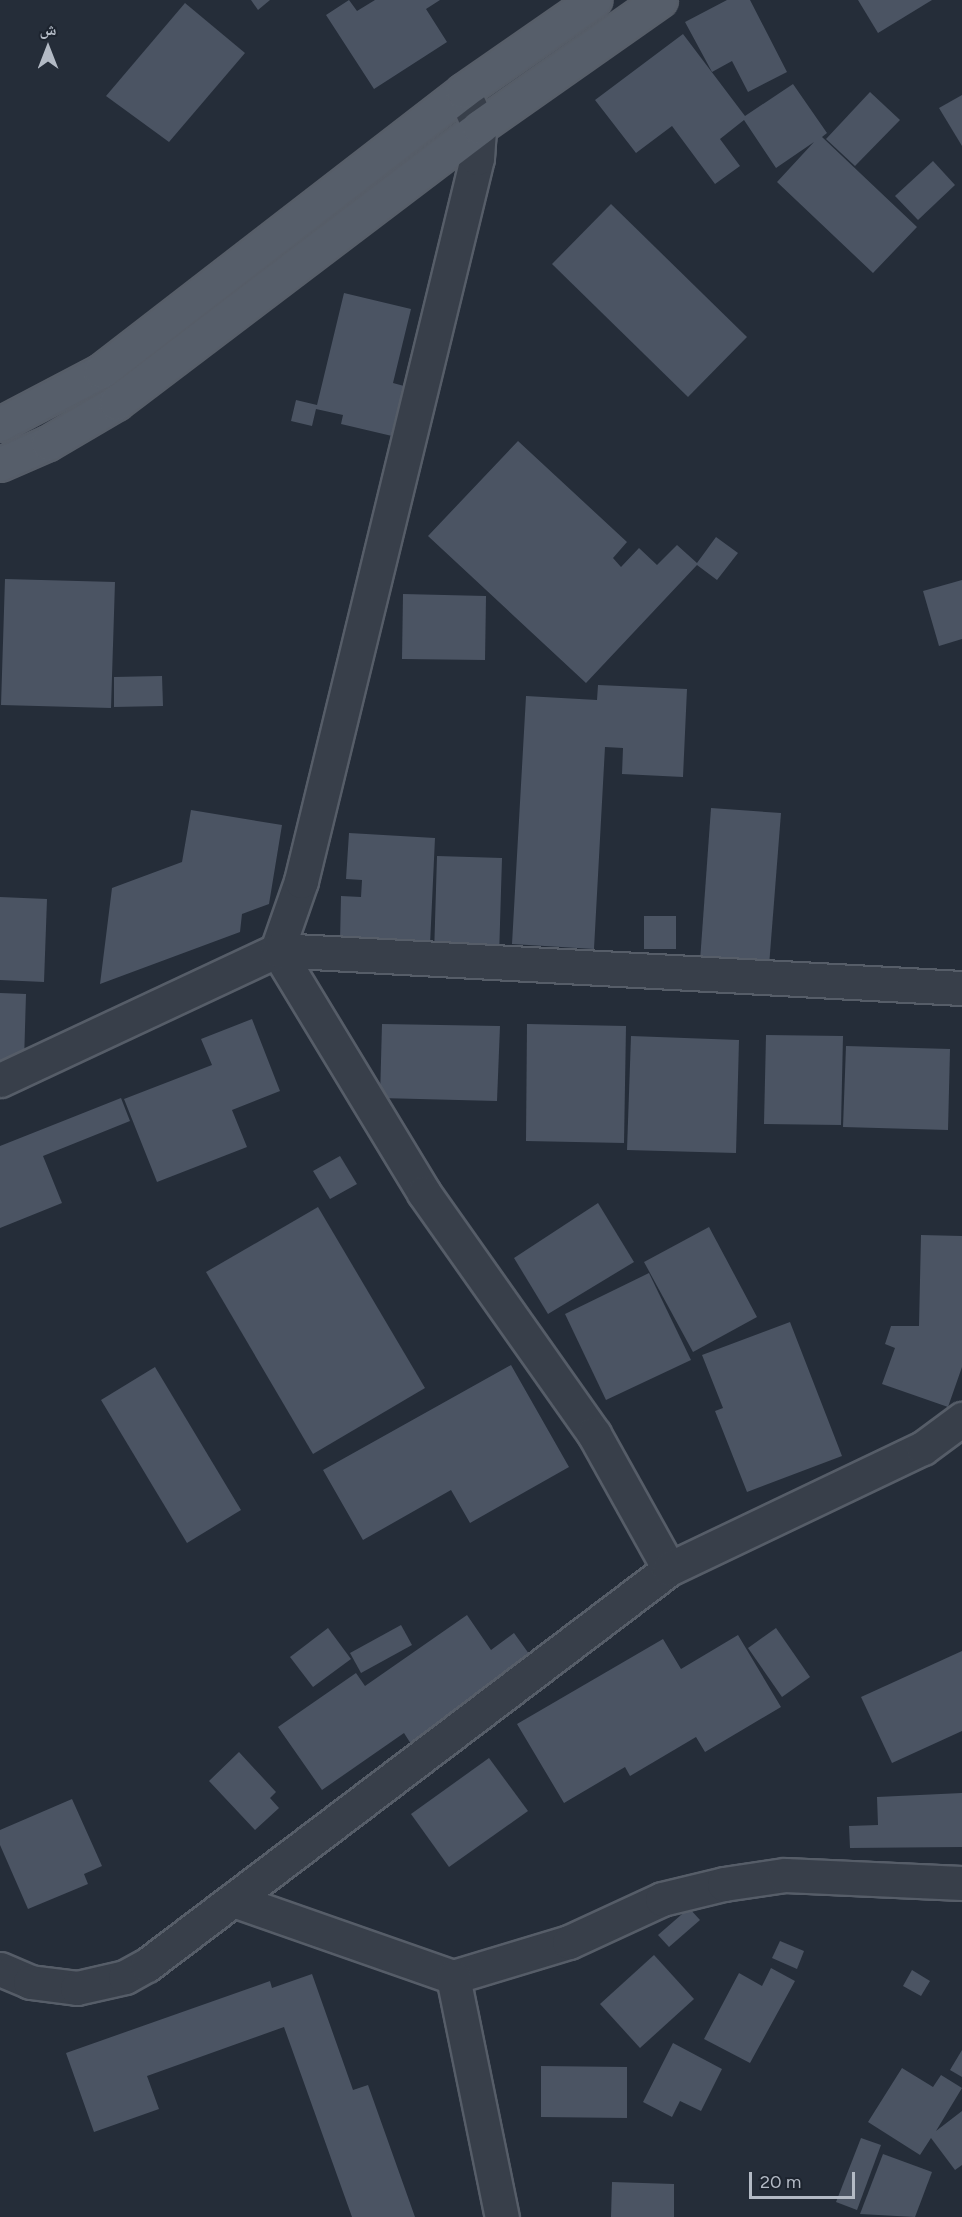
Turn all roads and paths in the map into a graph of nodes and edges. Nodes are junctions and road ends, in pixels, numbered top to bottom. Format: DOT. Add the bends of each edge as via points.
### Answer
graph roads {
  1 [pos="594,0"];
  2 [pos="660,0"];
  3 [pos="463,91"];
  4 [pos="479,127"];
  5 [pos="0,424"];
  6 [pos="0,464"];
  7 [pos="277,950"];
  8 [pos="962,988"];
  9 [pos="0,1080"];
  10 [pos="962,1419"];
  11 [pos="669,1569"];
  12 [pos="962,1883"];
  13 [pos="236,1901"];
  14 [pos="0,1969"];
  15 [pos="453,1977"];
  16 [pos="502,2217"];
  1 -- 3 [label="main road"];
  2 -- 4 [label="main road"];
  3 -- 4 [label="street"];
  3 -- 5 [label="main road" via="101,371"];
  4 -- 6 [label="main road" via="116,403 48,443"];
  4 -- 7 [label="street" via="477,158 327,781 302,881"];
  7 -- 8 [label="street"];
  7 -- 9 [label="street"];
  7 -- 11 [label="street" via="424,1193 594,1434"];
  10 -- 11 [label="street" via="923,1448"];
  11 -- 13 [label="street"];
  12 -- 15 [label="street" via="785,1875 724,1884 662,1899 569,1942"];
  13 -- 14 [label="street" via="147,1965 102,1984 54,1987"];
  13 -- 15 [label="street"];
  15 -- 16 [label="street"];
}
